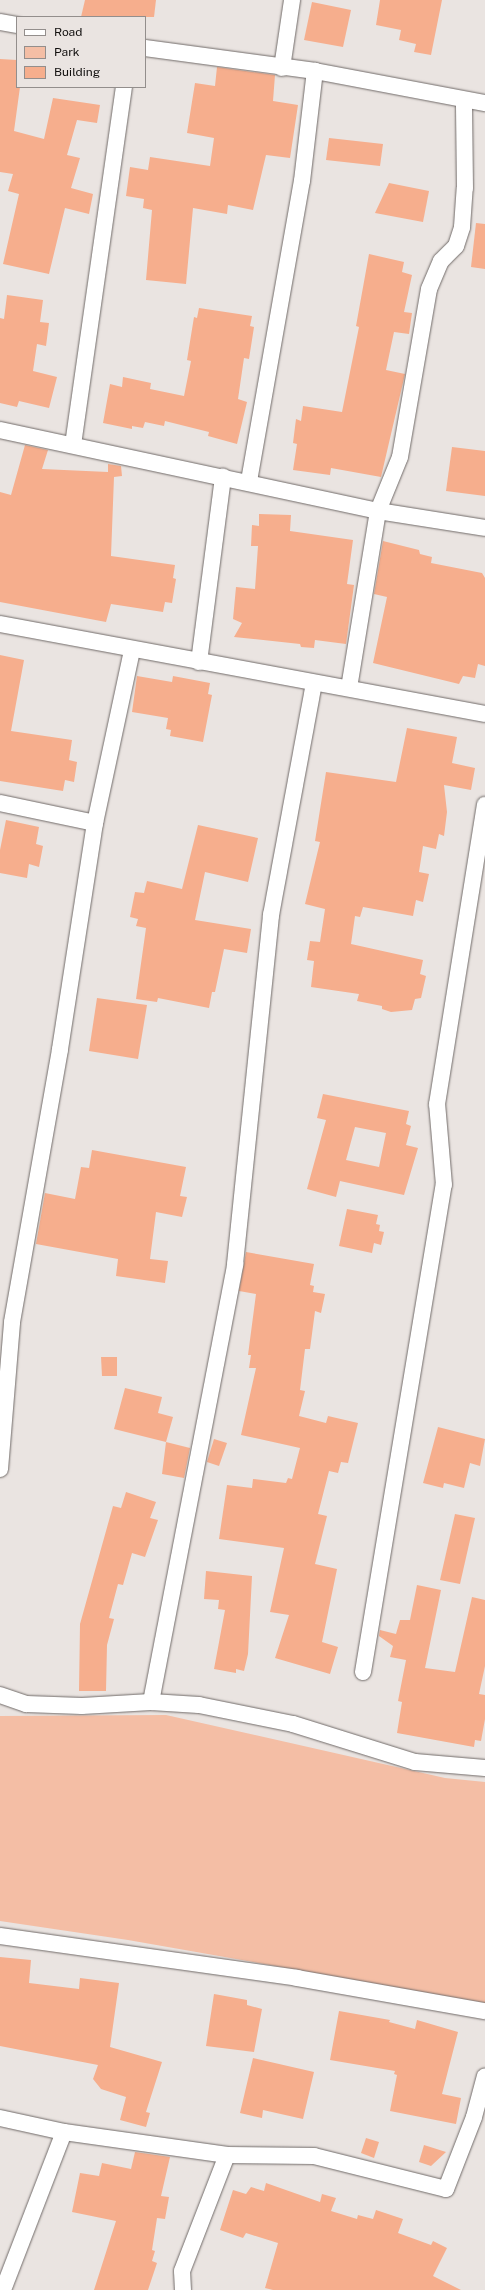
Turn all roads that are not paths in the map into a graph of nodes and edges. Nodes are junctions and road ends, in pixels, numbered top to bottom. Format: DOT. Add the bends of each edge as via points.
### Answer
graph roads {
  1 [pos="292,0"];
  2 [pos="0,22"];
  3 [pos="16,25"];
  4 [pos="146,48"];
  5 [pos="282,68"];
  6 [pos="315,71"];
  7 [pos="124,88"];
  8 [pos="464,100"];
  9 [pos="485,103"];
  10 [pos="0,430"];
  11 [pos="73,445"];
  12 [pos="223,477"];
  13 [pos="249,481"];
  14 [pos="378,511"];
  15 [pos="485,528"];
  16 [pos="0,624"];
  17 [pos="132,650"];
  18 [pos="199,662"];
  19 [pos="314,683"];
  20 [pos="349,688"];
  21 [pos="485,714"];
  22 [pos="0,803"];
  23 [pos="485,805"];
  24 [pos="95,823"];
  25 [pos="0,1469"];
  26 [pos="363,1672"];
  27 [pos="0,1695"];
  28 [pos="152,1702"];
  29 [pos="485,1768"];
  30 [pos="0,1936"];
  31 [pos="485,2011"];
  32 [pos="485,2076"];
  33 [pos="0,2118"];
  34 [pos="64,2132"];
  35 [pos="227,2156"];
  36 [pos="3,2290"];
  37 [pos="183,2290"];
  1 -- 5 [label="street"];
  2 -- 3 [label="street"];
  4 -- 5 [label="street"];
  5 -- 6 [label="street"];
  6 -- 8 [label="street"];
  6 -- 13 [label="street" via="302,181"];
  7 -- 11 [label="street"];
  8 -- 9 [label="street"];
  8 -- 14 [label="street" via="465,188 462,227 456,246 441,261 429,289 400,457"];
  10 -- 11 [label="street"];
  11 -- 12 [label="street"];
  12 -- 13 [label="street"];
  12 -- 18 [label="street"];
  13 -- 14 [label="street"];
  14 -- 15 [label="street"];
  14 -- 20 [label="street"];
  16 -- 17 [label="street"];
  17 -- 18 [label="street"];
  17 -- 24 [label="street"];
  18 -- 19 [label="street"];
  19 -- 20 [label="street"];
  19 -- 28 [label="street" via="271,915 235,1264"];
  20 -- 21 [label="street"];
  22 -- 24 [label="street"];
  23 -- 26 [label="street" via="437,1104 444,1185"];
  24 -- 25 [label="street" via="60,1049 12,1322"];
  27 -- 28 [label="street" via="26,1704 82,1706"];
  28 -- 29 [label="street" via="199,1704 293,1724 415,1762"];
  30 -- 31 [label="street" via="297,1978"];
  32 -- 35 [label="street" via="474,2117 446,2190 314,2156"];
  33 -- 34 [label="street"];
  34 -- 35 [label="street"];
  34 -- 36 [label="street"];
  35 -- 37 [label="street" via="182,2271"];
}
